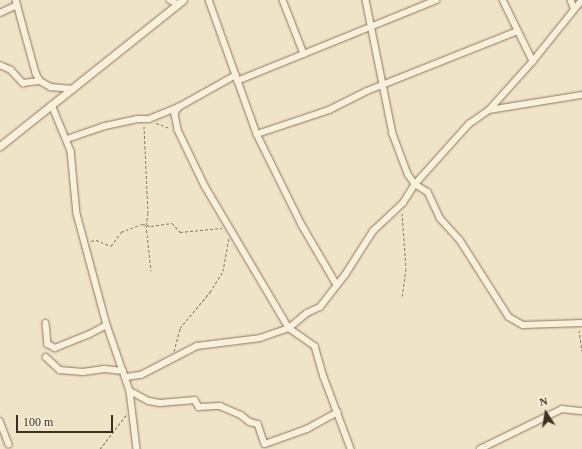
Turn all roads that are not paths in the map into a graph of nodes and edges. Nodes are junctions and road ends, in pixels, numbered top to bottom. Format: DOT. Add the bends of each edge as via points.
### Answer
graph roads {
  1 [pos="170,0"];
  2 [pos="209,0"];
  3 [pos="283,0"];
  4 [pos="366,0"];
  5 [pos="436,0"];
  6 [pos="503,0"];
  7 [pos="571,0"];
  8 [pos="582,0"];
  9 [pos="17,2"];
  10 [pos="180,2"];
  11 [pos="574,8"];
  12 [pos="0,13"];
  13 [pos="372,27"];
  14 [pos="518,31"];
  15 [pos="304,54"];
  16 [pos="533,61"];
  17 [pos="0,65"];
  18 [pos="236,78"];
  19 [pos="40,81"];
  20 [pos="383,85"];
  21 [pos="73,89"];
  22 [pos="582,95"];
  23 [pos="52,105"];
  24 [pos="179,107"];
  25 [pos="489,110"];
  26 [pos="257,134"];
  27 [pos="67,139"];
  28 [pos="0,146"];
  29 [pos="415,184"];
  30 [pos="337,285"];
  31 [pos="46,323"];
  32 [pos="107,324"];
  33 [pos="580,324"];
  34 [pos="290,328"];
  35 [pos="46,357"];
  36 [pos="123,371"];
  37 [pos="126,377"];
  38 [pos="130,391"];
  39 [pos="582,411"];
  40 [pos="338,412"];
  41 [pos="0,421"];
  42 [pos="9,444"];
  43 [pos="266,447"];
  44 [pos="136,449"];
  45 [pos="351,449"];
  46 [pos="480,449"];
  1 -- 10 [label="street"];
  2 -- 18 [label="street"];
  3 -- 15 [label="street"];
  4 -- 13 [label="street"];
  5 -- 13 [label="street"];
  6 -- 14 [label="street"];
  7 -- 11 [label="street"];
  8 -- 11 [label="street"];
  9 -- 12 [label="street"];
  9 -- 19 [label="street"];
  10 -- 21 [label="street"];
  11 -- 16 [label="street"];
  13 -- 15 [label="street"];
  13 -- 20 [label="street"];
  14 -- 16 [label="street"];
  14 -- 20 [label="street"];
  15 -- 18 [label="street"];
  16 -- 25 [label="street"];
  17 -- 19 [label="street" via="11,70 23,83"];
  18 -- 24 [label="street"];
  18 -- 26 [label="street"];
  19 -- 21 [label="street" via="51,87"];
  20 -- 26 [label="street" via="329,110"];
  20 -- 29 [label="street" via="398,152"];
  21 -- 23 [label="street"];
  22 -- 25 [label="street"];
  23 -- 27 [label="street"];
  23 -- 28 [label="street"];
  24 -- 27 [label="street" via="149,119 105,126"];
  24 -- 34 [label="street" via="175,114 178,130 205,186"];
  25 -- 29 [label="street" via="469,124"];
  26 -- 30 [label="street" via="302,225"];
  27 -- 32 [label="street" via="74,169 77,214"];
  29 -- 30 [label="street" via="403,203 372,231"];
  29 -- 33 [label="street" via="428,192 440,218 460,240 510,317 523,325 558,322 562,325"];
  30 -- 34 [label="street" via="320,307 307,312"];
  31 -- 32 [label="street" via="48,344 55,348 88,335"];
  32 -- 36 [label="street"];
  34 -- 37 [label="street" via="260,338 197,346 173,356 169,361 141,375"];
  34 -- 40 [label="street" via="315,346"];
  35 -- 36 [label="street" via="60,370 83,372 104,368"];
  36 -- 37 [label="street"];
  37 -- 38 [label="street"];
  38 -- 43 [label="street" via="149,401 160,403 195,400 199,408 220,406 258,424"];
  38 -- 44 [label="street"];
  39 -- 46 [label="street" via="562,409"];
  40 -- 43 [label="street"];
  40 -- 45 [label="street"];
  41 -- 42 [label="street"];
}
